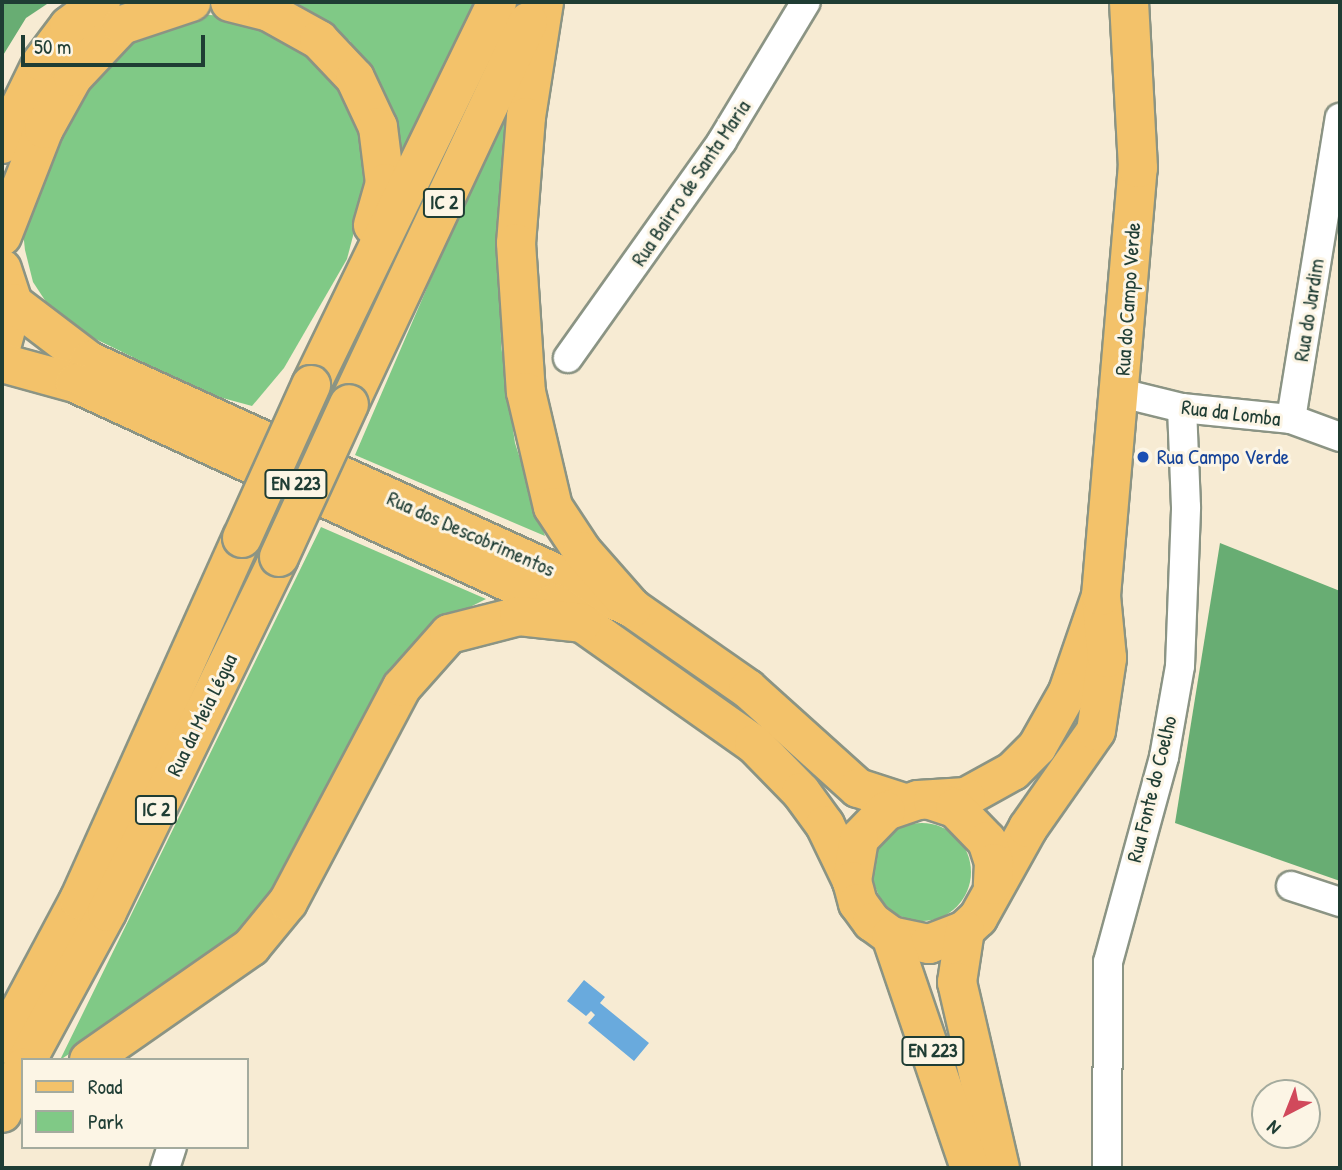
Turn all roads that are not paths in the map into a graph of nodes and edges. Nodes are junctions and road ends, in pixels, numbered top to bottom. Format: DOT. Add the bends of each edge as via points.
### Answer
graph roads {
  1 [pos="100,2"];
  2 [pos="191,2"];
  3 [pos="230,2"];
  4 [pos="497,2"];
  5 [pos="538,2"];
  6 [pos="544,2"];
  7 [pos="806,2"];
  8 [pos="1129,2"];
  9 [pos="1340,118"];
  10 [pos="2,144"];
  11 [pos="2,236"];
  12 [pos="7,286"];
  13 [pos="352,301"];
  14 [pos="2,344"];
  15 [pos="568,358"];
  16 [pos="2,363"];
  17 [pos="1121,393"];
  18 [pos="1182,408"];
  19 [pos="1291,419"];
  20 [pos="1340,437"];
  21 [pos="1101,596"];
  22 [pos="632,608"];
  23 [pos="582,624"];
  24 [pos="918,802"];
  25 [pos="852,881"];
  26 [pos="993,885"];
  27 [pos="1291,886"];
  28 [pos="1340,902"];
  29 [pos="965,930"];
  30 [pos="891,936"];
  31 [pos="2,1044"];
  32 [pos="28,1058"];
  33 [pos="92,1058"];
  34 [pos="21,1072"];
  35 [pos="21,1112"];
  36 [pos="2,1113"];
  37 [pos="2,1131"];
  38 [pos="171,1149"];
  39 [pos="165,1168"];
  40 [pos="970,1168"];
  41 [pos="1000,1168"];
  42 [pos="1107,1168"];
  1 -- 10 [label="main road" via="69,26 42,62"];
  2 -- 11 [label="main road" via="122,25 73,77 44,130"];
  3 -- 13 [label="main road" via="267,11 319,40 355,78 378,127 385,183"];
  4 -- 13 [label="main road, IC 2"];
  5 -- 32 [label="main road, Rua da Meia Légua / IC 2, bridge" via="279,556 107,912"];
  6 -- 22 [label="main road" via="526,117 516,243 526,392 553,507 582,551"];
  7 -- 15 [label="street, Rua Bairro de Santa Maria" via="722,141"];
  8 -- 17 [label="main road, Rua do Campo Verde" via="1138,168"];
  9 -- 19 [label="street, Rua do Jardim"];
  12 -- 14 [label="main road"];
  12 -- 22 [label="main road, Rua dos Descobrimentos / EN 223" via="89,360"];
  13 -- 31 [label="main road, Rua da Meia Légua / IC 2, bridge" via="79,900"];
  16 -- 23 [label="main road, Rua dos Descobrimentos / EN 223" via="75,383 554,603"];
  17 -- 18 [label="street, Rua da Lomba"];
  17 -- 21 [label="main road, Rua do Campo Verde"];
  18 -- 19 [label="street, Rua da Lomba"];
  18 -- 42 [label="street, Rua Fonte do Coelho" via="1186,508 1180,666 1164,757 1108,962"];
  19 -- 20 [label="street, Rua da Lomba"];
  21 -- 24 [label="main road, Rua do Campo Verde" via="1068,692 1037,747 1013,771 966,797"];
  21 -- 26 [label="main road, Rua do Campo Verde" via="1107,658 1096,731"];
  22 -- 24 [label="main road, Rua dos Descobrimentos / EN 223" via="748,689 858,788"];
  23 -- 25 [label="main road, Rua dos Descobrimentos / EN 223" via="754,744 809,803"];
  23 -- 33 [label="main road" via="519,616 449,635 402,687 288,902 251,947"];
  24 -- 25 [label="main road, Rua do Campo Verde" via="871,823 859,839"];
  24 -- 26 [label="main road, EN 223" via="955,808 987,841 994,863"];
  25 -- 30 [label="main road, EN 223" via="858,903 872,922"];
  26 -- 29 [label="main road, Rua do Campo Verde" via="988,902"];
  27 -- 28 [label="street"];
  29 -- 30 [label="main road, Rua do Campo Verde" via="929,944"];
  29 -- 41 [label="main road, EN 223" via="957,982"];
  30 -- 40 [label="main road, EN 223"];
  34 -- 36 [label="main road"];
  35 -- 37 [label="main road"];
  38 -- 39 [label="street"];
}
